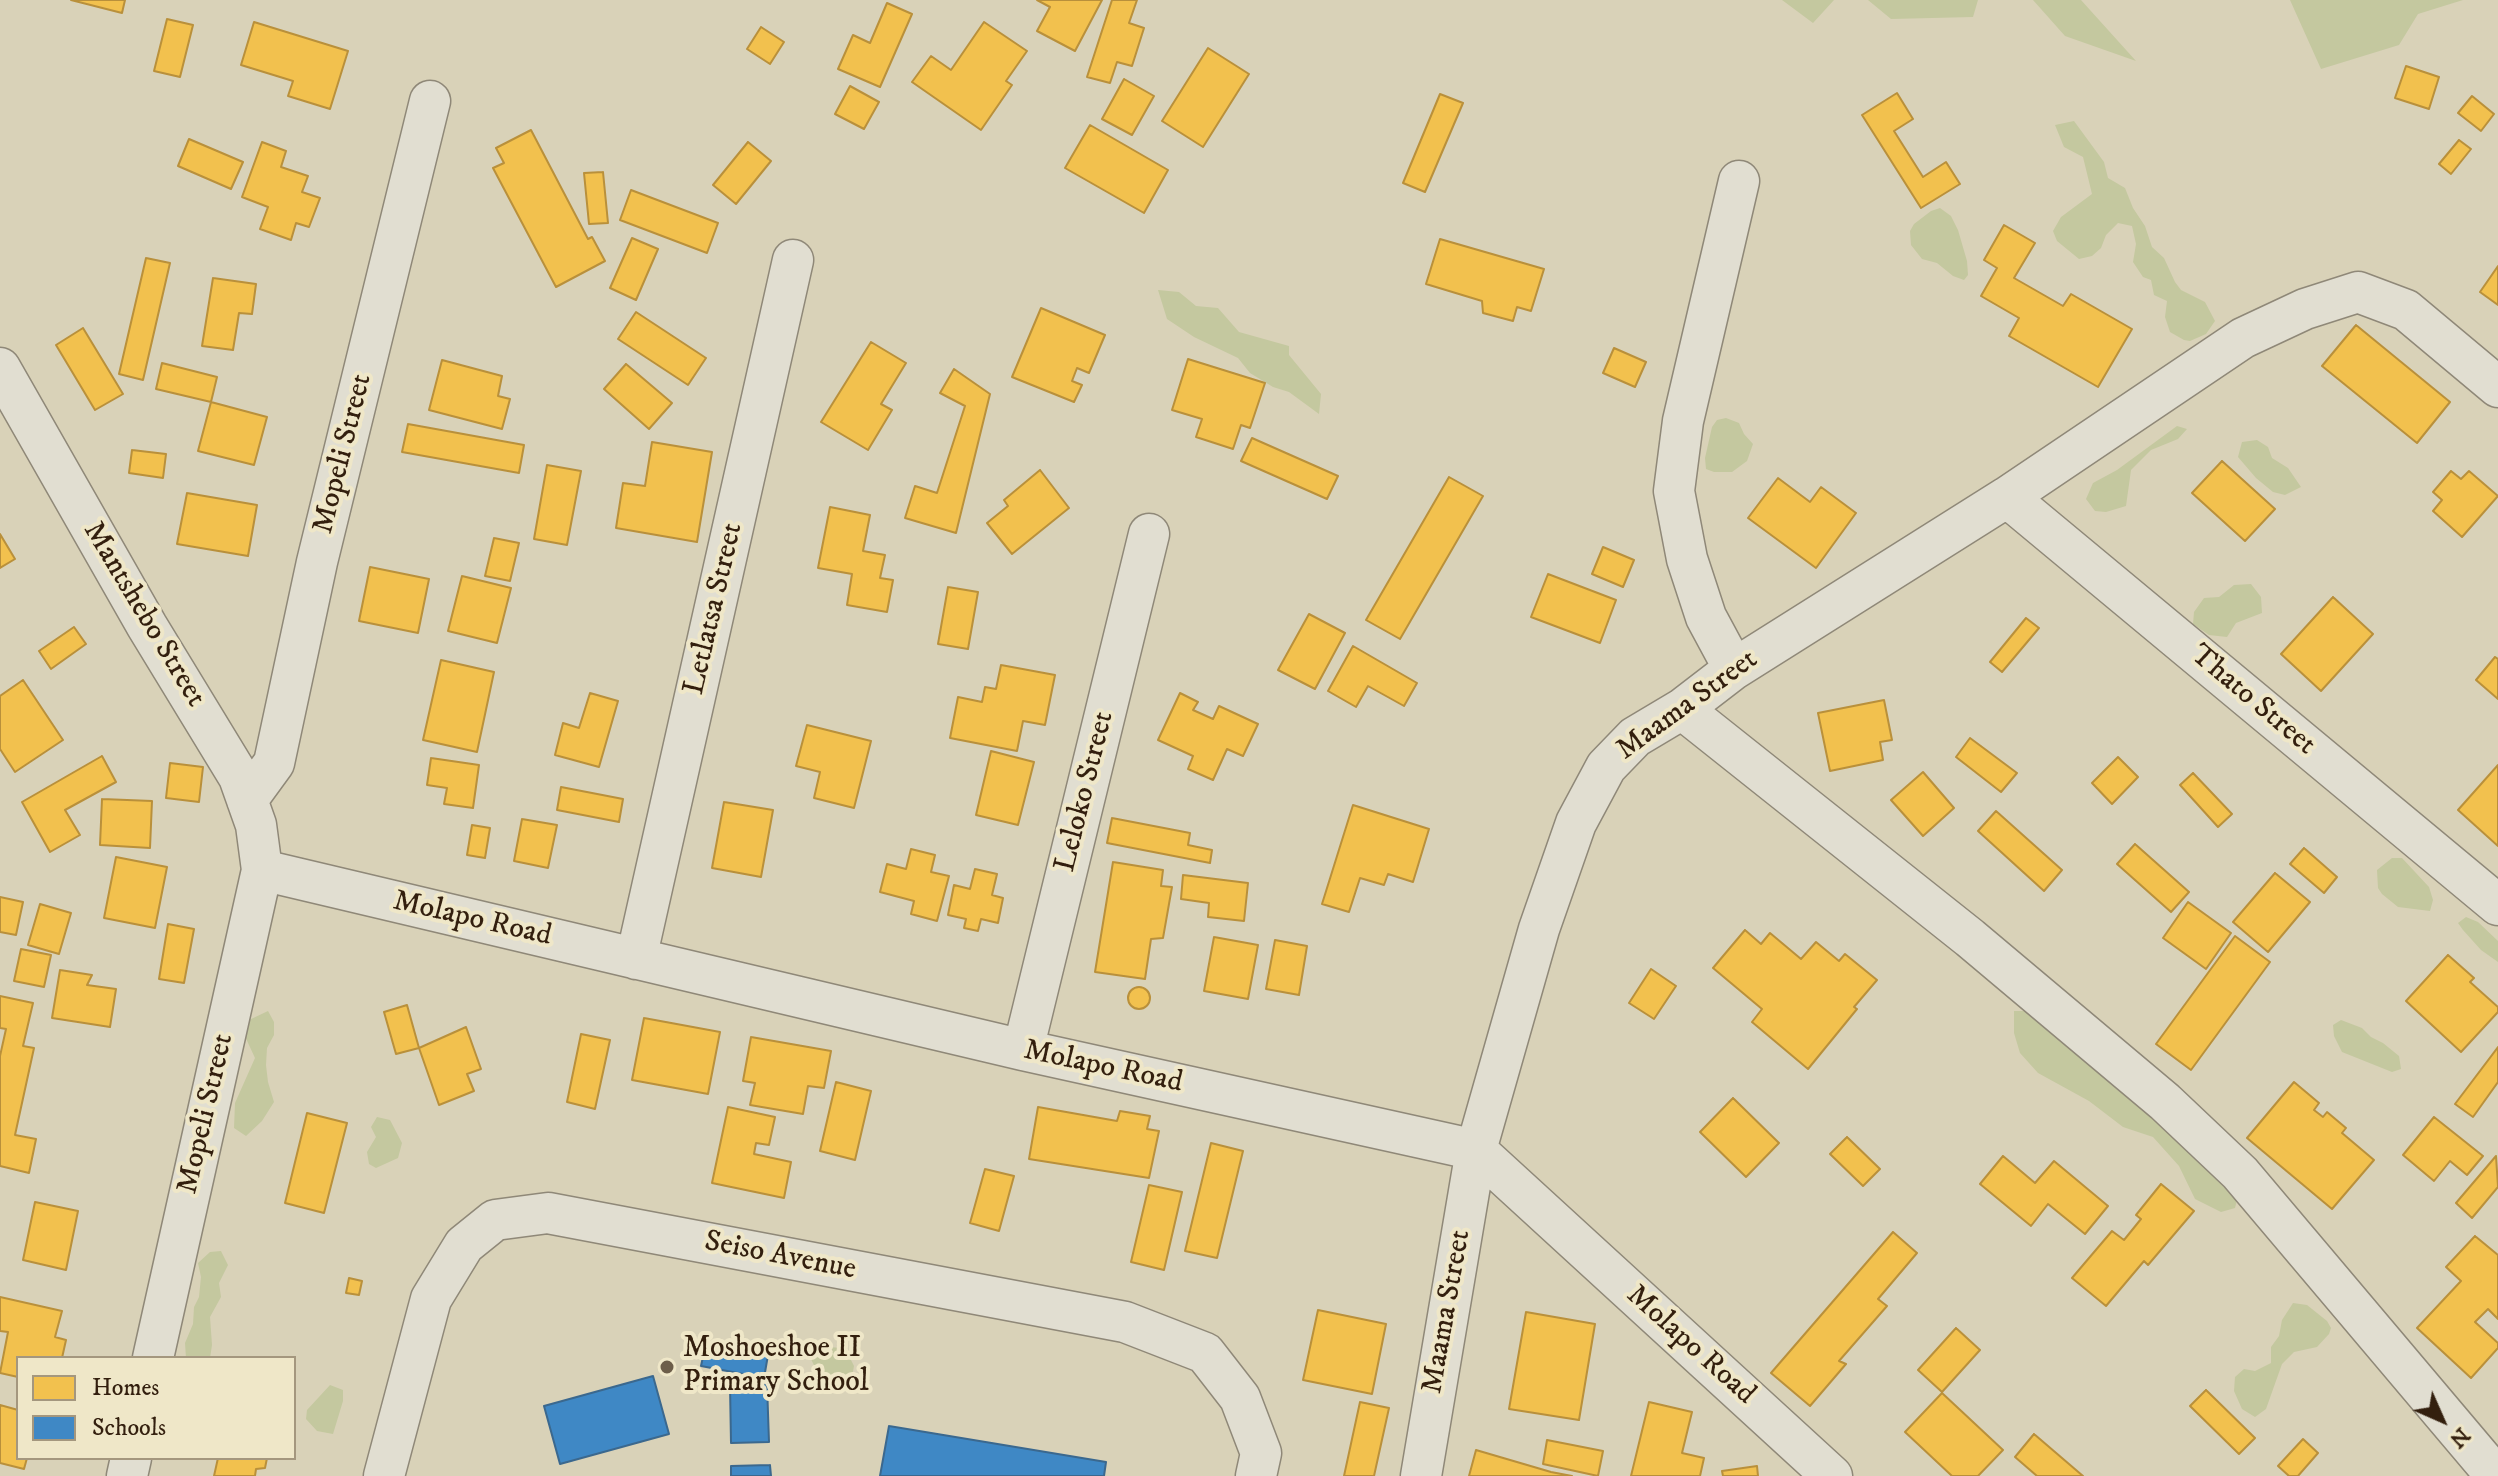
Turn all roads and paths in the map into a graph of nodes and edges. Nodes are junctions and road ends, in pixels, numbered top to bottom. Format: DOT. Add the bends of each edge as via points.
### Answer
graph roads {
  1 [pos="430,101"];
  2 [pos="1739,181"];
  3 [pos="793,260"];
  4 [pos="0,368"];
  5 [pos="2498,387"];
  6 [pos="2007,497"];
  7 [pos="1149,534"];
  8 [pos="1734,669"];
  9 [pos="1682,709"];
  10 [pos="247,800"];
  11 [pos="262,870"];
  12 [pos="2498,905"];
  13 [pos="636,959"];
  14 [pos="1023,1050"];
  15 [pos="1476,1150"];
  16 [pos="153,1356"];
  17 [pos="384,1476"];
  18 [pos="1256,1476"];
  19 [pos="1421,1476"];
  20 [pos="1832,1476"];
  21 [pos="2496,1476"];
  1 -- 10 [label="street, Mopeli Street" via="317,562 274,763"];
  2 -- 8 [label="street" via="1683,421 1674,491 1687,559 1706,617"];
  3 -- 13 [label="street, Letlatsa Street"];
  4 -- 10 [label="street, Mantshebo Street" via="239,777"];
  5 -- 6 [label="street, Maama Street" via="2406,310 2358,292 2243,338"];
  6 -- 8 [label="street, Maama Street"];
  6 -- 12 [label="street, Thato Street"];
  7 -- 14 [label="street, Leloko Street"];
  8 -- 9 [label="street, Maama Street"];
  9 -- 15 [label="street, Maama Street" via="1635,737 1606,767 1576,823 1539,929"];
  9 -- 21 [label="street" via="1970,938 2176,1112 2240,1173"];
  10 -- 11 [label="street, Mantshebo Street"];
  11 -- 13 [label="street, Molapo Road"];
  11 -- 16 [label="street, Mopeli Street"];
  13 -- 14 [label="street, Molapo Road"];
  14 -- 15 [label="street, Molapo Road"];
  15 -- 19 [label="street, Maama Street"];
  15 -- 20 [label="street, Molapo Road"];
  17 -- 18 [label="street, Seiso Avenue" via="431,1299 464,1245 495,1220 548,1213 1125,1322 1205,1353 1240,1398 1261,1453"];
}
